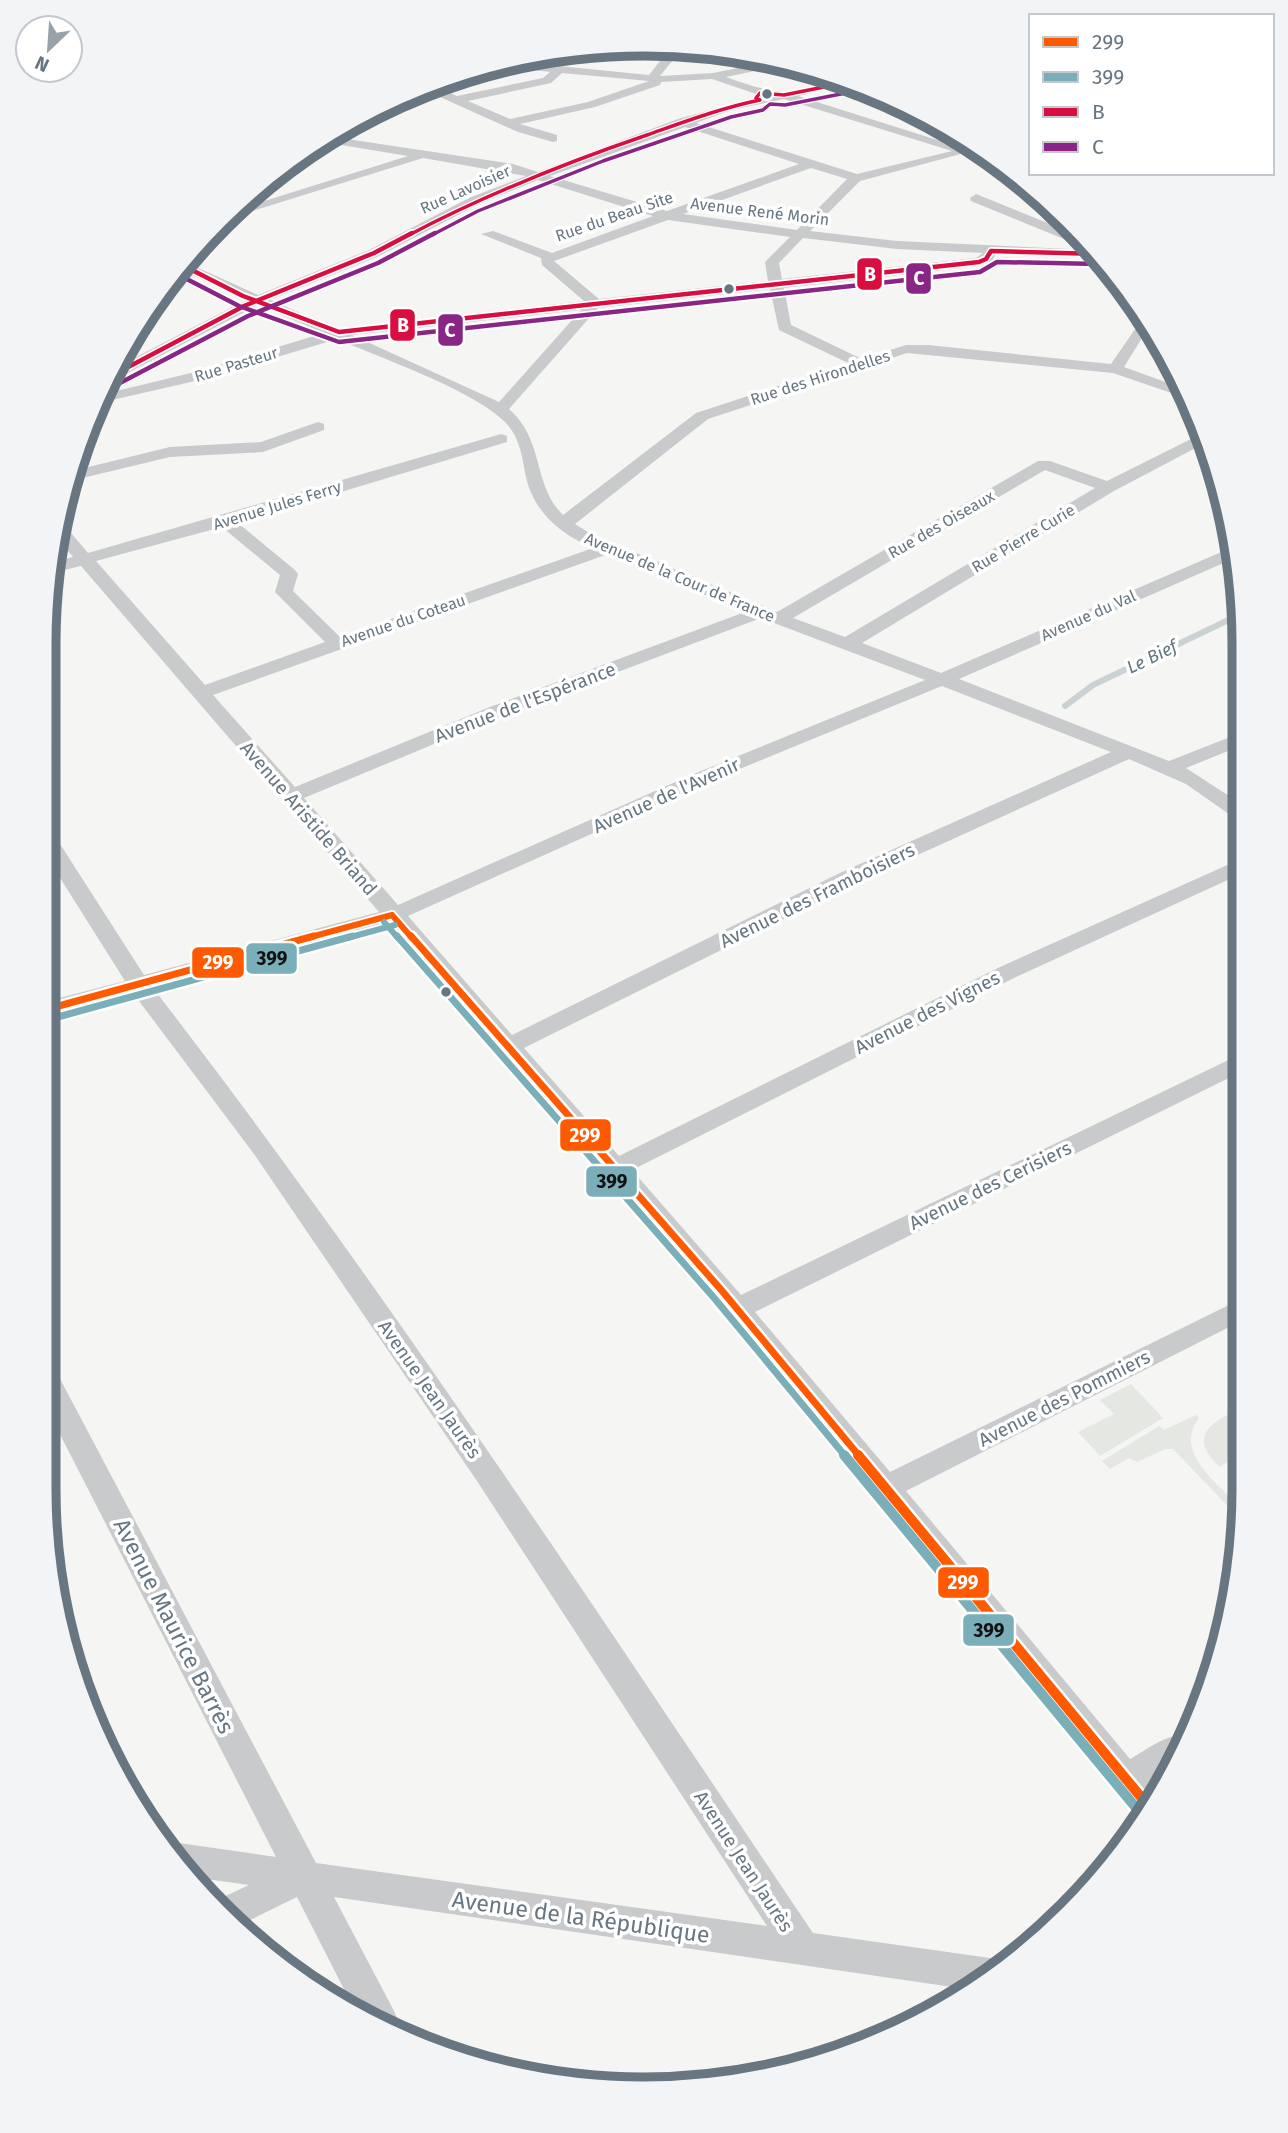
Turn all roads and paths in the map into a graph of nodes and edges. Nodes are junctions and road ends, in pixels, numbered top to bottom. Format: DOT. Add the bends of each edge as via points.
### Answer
graph roads {
  1 [pos="658,56"];
  2 [pos="540,65"];
  3 [pos="759,67"];
  4 [pos="557,72"];
  5 [pos="713,76"];
  6 [pos="656,78"];
  7 [pos="829,86"];
  8 [pos="441,92"];
  9 [pos="784,95"];
  10 [pos="760,97"];
  11 [pos="459,99"];
  12 [pos="682,122"];
  13 [pos="509,127"];
  14 [pos="553,138"];
  15 [pos="339,142"];
  16 [pos="963,150"];
  17 [pos="965,151"];
  18 [pos="420,156"];
  19 [pos="810,164"];
  20 [pos="540,175"];
  21 [pos="856,178"];
  22 [pos="976,198"];
  23 [pos="247,211"];
  24 [pos="668,216"];
  25 [pos="488,234"];
  26 [pos="796,234"];
  27 [pos="1068,236"];
  28 [pos="991,251"];
  29 [pos="1084,254"];
  30 [pos="551,257"];
  31 [pos="191,270"];
  32 [pos="777,283"];
  33 [pos="255,301"];
  34 [pos="595,303"];
  35 [pos="1140,329"];
  36 [pos="339,332"];
  37 [pos="859,363"];
  38 [pos="125,369"];
  39 [pos="1115,369"];
  40 [pos="1174,390"];
  41 [pos="111,397"];
  42 [pos="500,410"];
  43 [pos="318,426"];
  44 [pos="501,439"];
  45 [pos="1196,442"];
  46 [pos="81,474"];
  47 [pos="1108,487"];
  48 [pos="225,522"];
  49 [pos="564,524"];
  50 [pos="66,537"];
  51 [pos="606,548"];
  52 [pos="1225,556"];
  53 [pos="85,559"];
  54 [pos="61,565"];
  55 [pos="770,615"];
  56 [pos="336,643"];
  57 [pos="847,644"];
  58 [pos="942,680"];
  59 [pos="200,693"];
  60 [pos="1232,742"];
  61 [pos="1128,752"];
  62 [pos="1169,768"];
  63 [pos="291,796"];
  64 [pos="1232,806"];
  65 [pos="56,855"];
  66 [pos="1232,870"];
  67 [pos="392,915"];
  68 [pos="139,985"];
  69 [pos="56,1007"];
  70 [pos="509,1046"];
  71 [pos="1232,1066"];
  72 [pos="615,1168"];
  73 [pos="737,1309"];
  74 [pos="1232,1314"];
  75 [pos="56,1398"];
  76 [pos="885,1488"];
  77 [pos="1168,1755"];
  78 [pos="1126,1779"];
  79 [pos="1143,1800"];
  80 [pos="189,1860"];
  81 [pos="303,1877"];
  82 [pos="233,1910"];
  83 [pos="802,1948"];
  84 [pos="977,1973"];
  85 [pos="374,2011"];
  1 -- 6 [label="street" via="667,60"];
  2 -- 4 [label="street"];
  3 -- 5 [label="street"];
  4 -- 6 [label="street"];
  4 -- 11 [label="street" via="547,81"];
  5 -- 6 [label="street"];
  5 -- 10 [label="street"];
  6 -- 13 [label="street" via="648,86 591,105"];
  7 -- 9 [label="street, Rue Lavoisier"];
  8 -- 11 [label="street"];
  9 -- 10 [label="street, Rue Lavoisier"];
  9 -- 16 [label="street"];
  10 -- 12 [label="street, Rue Lavoisier"];
  11 -- 13 [label="street"];
  12 -- 19 [label="street"];
  12 -- 20 [label="street, Rue Lavoisier"];
  13 -- 14 [label="street"];
  15 -- 18 [label="street, Avenue René Morin"];
  17 -- 21 [label="street"];
  18 -- 20 [label="street, Avenue René Morin"];
  18 -- 23 [label="street"];
  19 -- 21 [label="street"];
  19 -- 24 [label="street, Rue du Beau Site"];
  20 -- 24 [label="street, Avenue René Morin"];
  20 -- 33 [label="street, Rue Lavoisier" via="439,218 374,253"];
  21 -- 26 [label="street"];
  22 -- 27 [label="street"];
  24 -- 26 [label="street, Avenue René Morin"];
  24 -- 30 [label="street, Rue du Beau Site"];
  25 -- 30 [label="street"];
  26 -- 28 [label="street, Avenue René Morin"];
  26 -- 32 [label="street" via="772,262"];
  28 -- 29 [label="street, Avenue René Morin"];
  28 -- 32 [label="street, Rue Pasteur" via="979,262"];
  30 -- 34 [label="street, Rue du Beau Site" via="547,262"];
  31 -- 33 [label="street, Avenue de la Cour de France"];
  32 -- 34 [label="street, Rue Pasteur"];
  32 -- 37 [label="street" via="784,327"];
  33 -- 36 [label="street, Avenue de la Cour de France"];
  33 -- 38 [label="street, Rue Lavoisier"];
  34 -- 36 [label="street, Rue Pasteur"];
  34 -- 42 [label="street"];
  35 -- 39 [label="street"];
  36 -- 41 [label="street, Rue Pasteur" via="199,376"];
  36 -- 42 [label="street, Avenue de la Cour de France"];
  37 -- 39 [label="street, Rue des Hirondelles" via="920,348"];
  37 -- 49 [label="street, Rue des Hirondelles" via="692,421"];
  39 -- 40 [label="street, Rue des Hirondelles"];
  42 -- 49 [label="street, Avenue de la Cour de France" via="532,454 542,500"];
  43 -- 46 [label="street" via="262,447 170,452"];
  44 -- 48 [label="street, Avenue Jules Ferry"];
  45 -- 47 [label="street, Rue Pierre Curie"];
  47 -- 55 [label="street, Rue des Oiseaux" via="1044,464"];
  47 -- 57 [label="street, Rue Pierre Curie"];
  48 -- 53 [label="street, Avenue Jules Ferry"];
  48 -- 56 [label="street" via="281,565 289,574 284,592"];
  49 -- 51 [label="street, Avenue de la Cour de France"];
  50 -- 53 [label="street, Avenue Aristide Briand"];
  51 -- 55 [label="street, Avenue de la Cour de France"];
  51 -- 56 [label="street, Avenue du Coteau"];
  52 -- 58 [label="street, Avenue du Val"];
  53 -- 54 [label="street, Avenue Jules Ferry"];
  53 -- 59 [label="street, Avenue Aristide Briand"];
  55 -- 57 [label="street, Avenue de la Cour de France"];
  55 -- 63 [label="street, Avenue de l'Espérance" via="497,711"];
  56 -- 59 [label="street, Avenue du Coteau"];
  57 -- 58 [label="street, Avenue de la Cour de France"];
  58 -- 61 [label="street, Avenue de la Cour de France"];
  58 -- 67 [label="street, Avenue de l'Avenir" via="696,780"];
  59 -- 63 [label="street, Avenue Aristide Briand"];
  60 -- 62 [label="street"];
  61 -- 62 [label="street, Avenue de la Cour de France"];
  61 -- 70 [label="street, Avenue des Framboisiers" via="850,877"];
  62 -- 64 [label="street, Avenue de la Cour de France"];
  63 -- 67 [label="street, Avenue Aristide Briand"];
  65 -- 68 [label="street, Avenue Jean Jaurès"];
  66 -- 72 [label="street, Avenue des Vignes" via="1008,972"];
  67 -- 68 [label="street, Avenue de l'Avenir"];
  67 -- 70 [label="street, Avenue Aristide Briand"];
  68 -- 69 [label="street, Avenue de l'Avenir"];
  68 -- 83 [label="street, Avenue Jean Jaurès" via="263,1148 488,1473"];
  70 -- 72 [label="street, Avenue Aristide Briand"];
  71 -- 73 [label="street, Avenue des Cerisiers"];
  72 -- 73 [label="street, Avenue Aristide Briand"];
  73 -- 76 [label="street, Avenue Aristide Briand"];
  74 -- 76 [label="street, Avenue des Pommiers"];
  75 -- 81 [label="street, Avenue Maurice Barrès"];
  76 -- 78 [label="street, Avenue Aristide Briand"];
  77 -- 78 [label="street"];
  78 -- 79 [label="street, Avenue Aristide Briand"];
  80 -- 81 [label="street, Avenue de la République"];
  81 -- 82 [label="street"];
  81 -- 83 [label="street, Avenue de la République"];
  81 -- 85 [label="street, Avenue Maurice Barrès"];
  83 -- 84 [label="street, Avenue de la République"];
}
